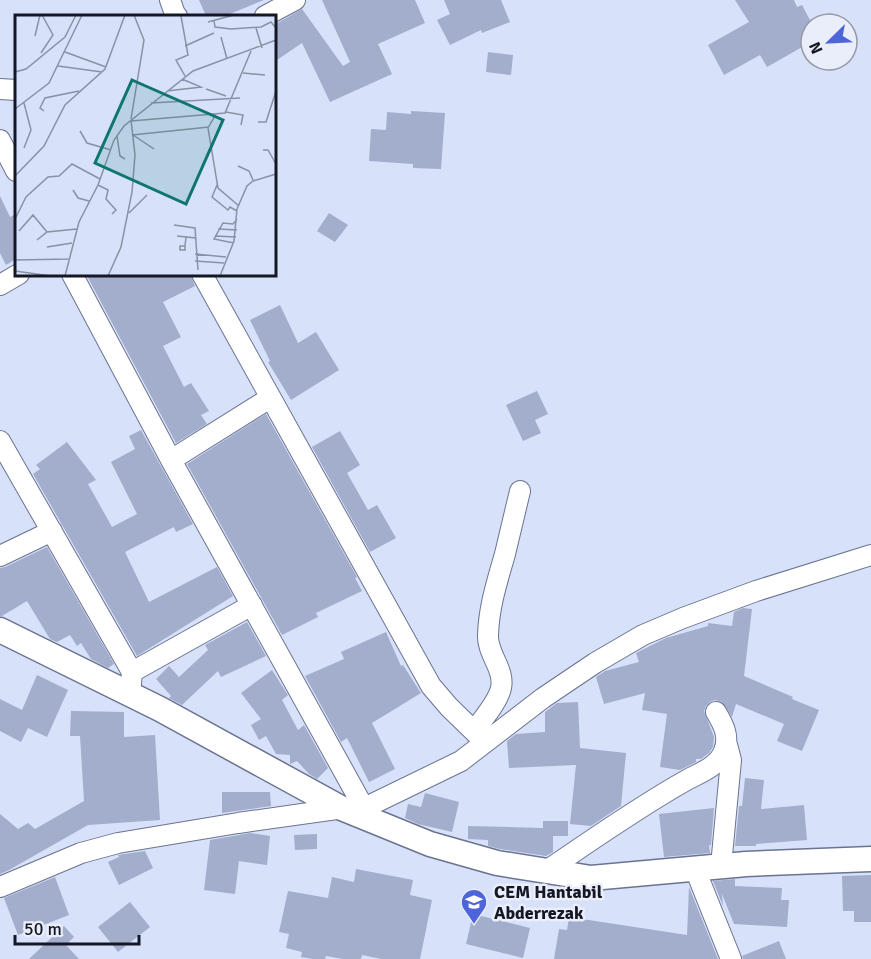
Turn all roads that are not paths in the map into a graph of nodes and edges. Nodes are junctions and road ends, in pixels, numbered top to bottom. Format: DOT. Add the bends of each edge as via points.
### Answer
graph roads {
  1 [pos="170,0"];
  2 [pos="295,0"];
  3 [pos="176,15"];
  4 [pos="268,15"];
  5 [pos="0,89"];
  6 [pos="15,90"];
  7 [pos="0,140"];
  8 [pos="15,169"];
  9 [pos="16,276"];
  10 [pos="73,276"];
  11 [pos="203,276"];
  12 [pos="0,285"];
  13 [pos="270,398"];
  14 [pos="0,441"];
  15 [pos="171,460"];
  16 [pos="520,491"];
  17 [pos="52,531"];
  18 [pos="871,555"];
  19 [pos="0,556"];
  20 [pos="252,605"];
  21 [pos="0,630"];
  22 [pos="131,683"];
  23 [pos="716,712"];
  24 [pos="479,737"];
  25 [pos="726,741"];
  26 [pos="354,810"];
  27 [pos="871,859"];
  28 [pos="721,866"];
  29 [pos="695,869"];
  30 [pos="546,871"];
  31 [pos="0,887"];
  32 [pos="730,959"];
  1 -- 3 [label="street"];
  2 -- 4 [label="street"];
  5 -- 6 [label="street"];
  7 -- 8 [label="street"];
  9 -- 12 [label="street"];
  10 -- 15 [label="street"];
  11 -- 13 [label="street"];
  13 -- 15 [label="street"];
  13 -- 24 [label="street" via="431,686"];
  14 -- 17 [label="street"];
  15 -- 20 [label="street"];
  16 -- 24 [label="street" via="488,625 487,640 501,674 501,689"];
  17 -- 19 [label="street"];
  17 -- 22 [label="street"];
  18 -- 24 [label="street" via="756,591 643,635"];
  20 -- 22 [label="street"];
  20 -- 26 [label="street"];
  21 -- 22 [label="street"];
  22 -- 26 [label="street"];
  23 -- 25 [label="street"];
  24 -- 26 [label="street" via="461,761"];
  25 -- 28 [label="street" via="731,760"];
  25 -- 30 [label="street" via="716,764 651,800"];
  26 -- 30 [label="street" via="430,844 497,863"];
  26 -- 31 [label="street" via="238,823 118,843 81,853"];
  27 -- 28 [label="street"];
  28 -- 29 [label="street"];
  29 -- 30 [label="street" via="591,878"];
  29 -- 32 [label="street"];
}
